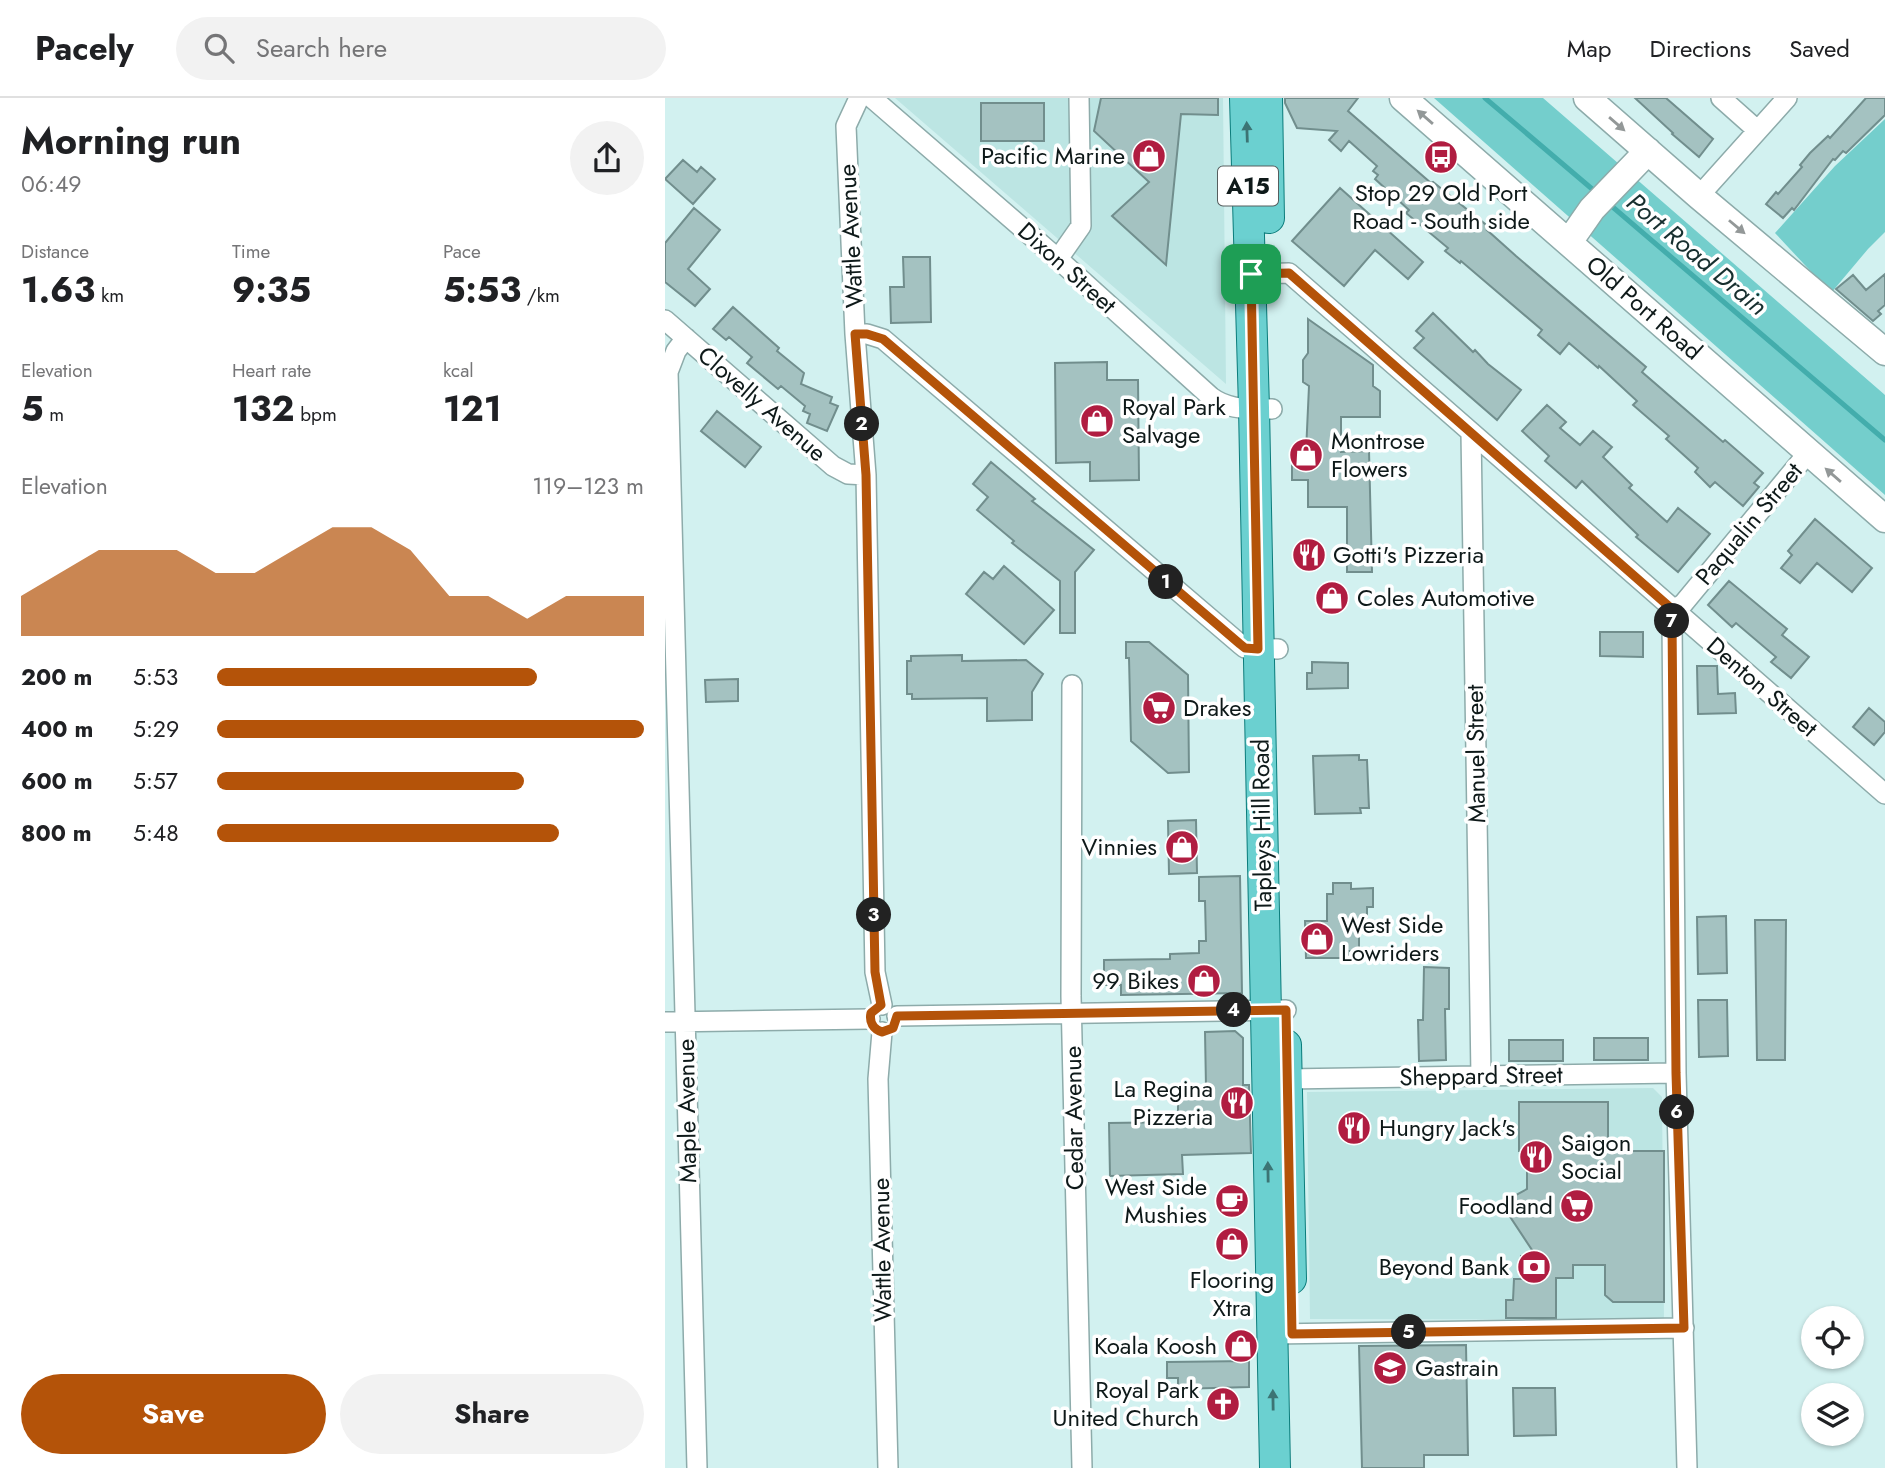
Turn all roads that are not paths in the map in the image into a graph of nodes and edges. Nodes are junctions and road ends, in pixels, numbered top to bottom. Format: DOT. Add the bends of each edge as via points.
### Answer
graph roads {
  1 [pos="859,98"];
  2 [pos="872,98"];
  3 [pos="1079,98"];
  4 [pos="1245,98"];
  5 [pos="1268,98"];
  6 [pos="1403,98"];
  7 [pos="1587,98"];
  8 [pos="1721,98"];
  9 [pos="1787,98"];
  10 [pos="1757,130"];
  11 [pos="1648,151"];
  12 [pos="1699,196"];
  13 [pos="1569,242"];
  14 [pos="1058,259"];
  15 [pos="1261,273"];
  16 [pos="665,320"];
  17 [pos="855,334"];
  18 [pos="686,338"];
  19 [pos="1882,345"];
  20 [pos="1263,408"];
  21 [pos="1471,432"];
  22 [pos="1808,453"];
  23 [pos="866,475"];
  24 [pos="1885,519"];
  25 [pos="1673,610"];
  26 [pos="1268,649"];
  27 [pos="1072,685"];
  28 [pos="1885,794"];
  29 [pos="1276,1010"];
  30 [pos="1072,1014"];
  31 [pos="883,1018"];
  32 [pos="685,1021"];
  33 [pos="665,1022"];
  34 [pos="1676,1073"];
  35 [pos="1481,1076"];
  36 [pos="1287,1079"];
  37 [pos="1684,1328"];
  38 [pos="1282,1334"];
  39 [pos="697,1468"];
  40 [pos="888,1468"];
  41 [pos="1082,1468"];
  42 [pos="1275,1468"];
  43 [pos="1295,1468"];
  44 [pos="1687,1468"];
  1 -- 17 [label="street, Wattle Avenue" via="846,126"];
  2 -- 14 [label="street, Dixon Street"];
  3 -- 14 [label="street" via="1081,226"];
  15 -- 4 [label="main road, Tapleys Hill Road / A15, one-way"];
  5 -- 15 [label="main road, Tapleys Hill Road / A15"];
  13 -- 6 [label="main road, Old Port Road, one-way"];
  7 -- 11 [label="main road, one-way"];
  8 -- 10 [label="street"];
  9 -- 10 [label="street"];
  10 -- 12 [label="street"];
  11 -- 12 [label="main road"];
  11 -- 13 [label="main road" via="1593,209"];
  12 -- 19 [label="main road, one-way"];
  13 -- 22 [label="main road, Old Port Road"];
  14 -- 20 [label="street, Dixon Street" via="1222,405"];
  15 -- 20 [label="main road, Tapleys Hill Road / A15"];
  15 -- 21 [label="street, Denton Street" via="1289,273"];
  16 -- 18 [label="street, Clovelly Avenue"];
  17 -- 23 [label="street, Wattle Avenue"];
  17 -- 26 [label="street" via="883,339 1245,648"];
  18 -- 23 [label="street, Clovelly Avenue" via="833,466 848,474"];
  18 -- 32 [label="street, Maple Avenue" via="669,372"];
  20 -- 26 [label="main road, Tapleys Hill Road / A15"];
  21 -- 25 [label="street, Denton Street"];
  21 -- 35 [label="street, Manuel Street"];
  24 -- 22 [label="main road, Old Port Road, one-way"];
  22 -- 25 [label="street, Paqualin Street" via="1683,604"];
  23 -- 31 [label="street, Wattle Avenue" via="875,972"];
  25 -- 28 [label="street, Denton Street"];
  25 -- 34 [label="street"];
  26 -- 29 [label="main road, Tapleys Hill Road / A15"];
  27 -- 30 [label="street, Cedar Avenue"];
  29 -- 30 [label="street"];
  29 -- 36 [label="main road, Tapleys Hill Road / A15"];
  38 -- 29 [label="main road, Tapleys Hill Road / A15, one-way"];
  30 -- 31 [label="street"];
  30 -- 41 [label="street, Cedar Avenue"];
  31 -- 32 [label="street"];
  31 -- 40 [label="street, Wattle Avenue" via="878,1079"];
  32 -- 33 [label="street"];
  32 -- 39 [label="street, Maple Avenue"];
  34 -- 35 [label="street, Sheppard Street"];
  34 -- 37 [label="street"];
  35 -- 36 [label="street, Sheppard Street"];
  36 -- 38 [label="main road, Tapleys Hill Road / A15"];
  37 -- 38 [label="street"];
  37 -- 44 [label="street"];
  42 -- 38 [label="main road, Tapleys Hill Road / A15, one-way"];
  38 -- 43 [label="main road, Tapleys Hill Road / A15"];
}
